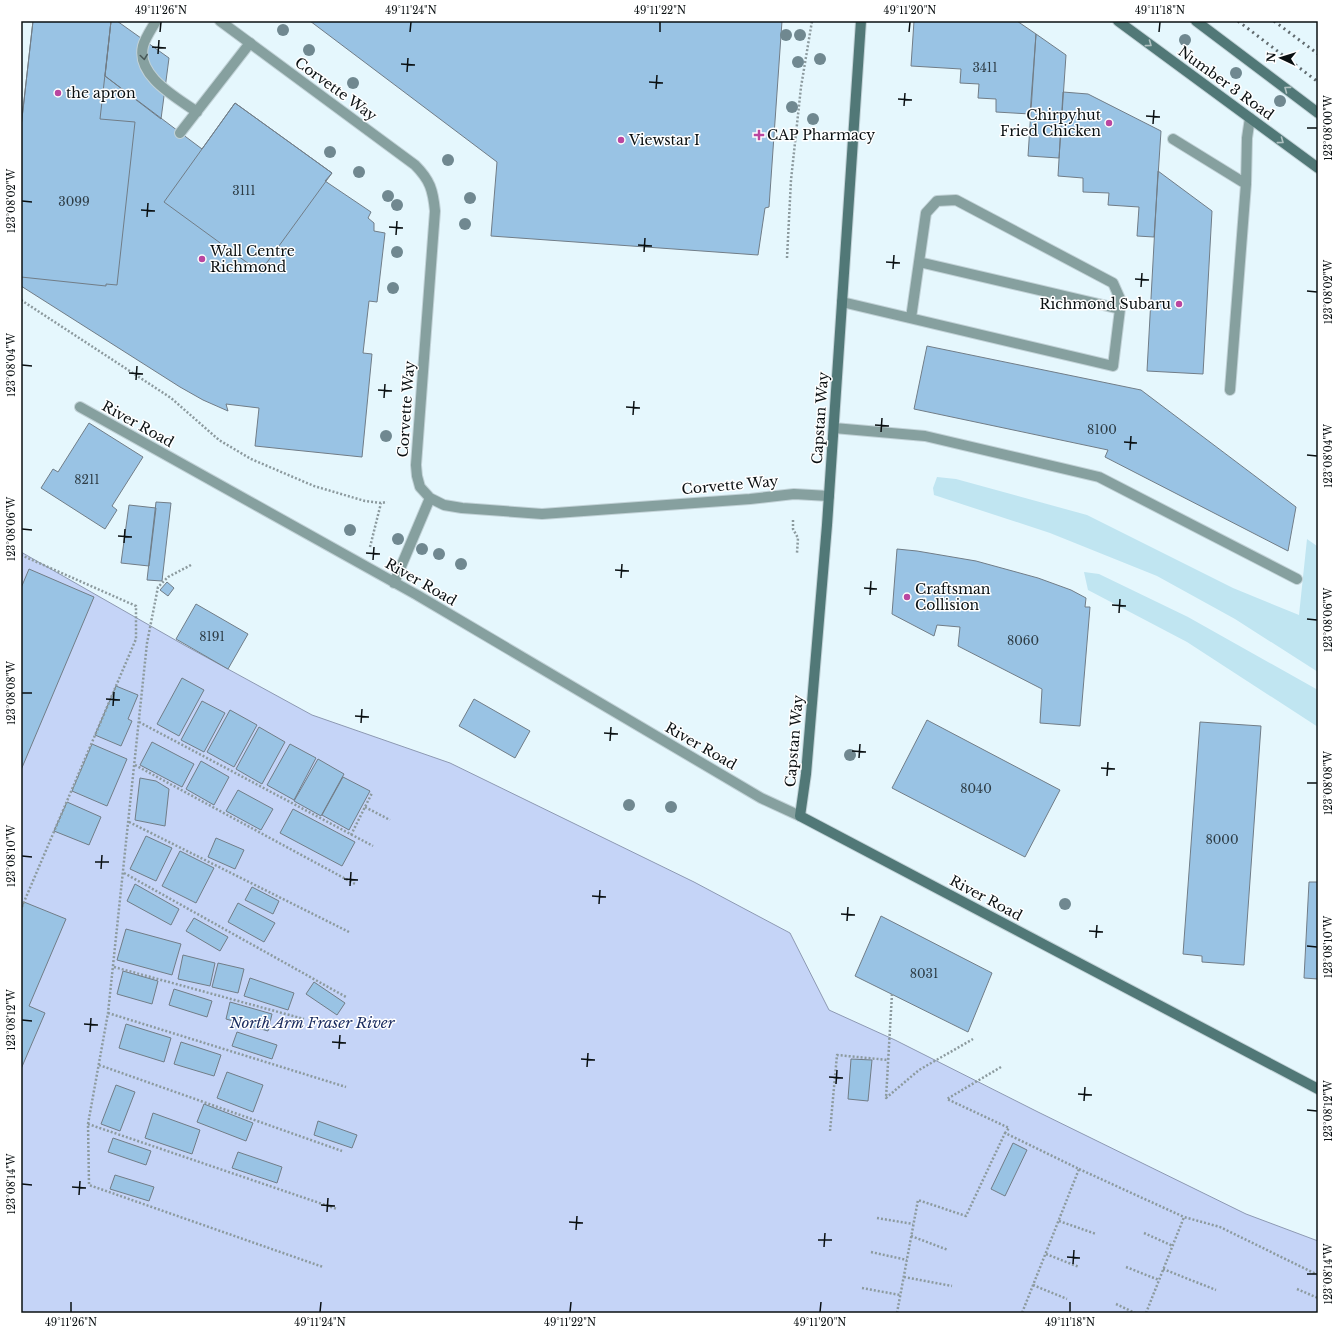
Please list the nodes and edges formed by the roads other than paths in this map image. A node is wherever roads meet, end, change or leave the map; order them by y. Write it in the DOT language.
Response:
graph roads {
  1 [pos="156,21"];
  2 [pos="220,21"];
  3 [pos="861,21"];
  4 [pos="1118,21"];
  5 [pos="1196,21"];
  6 [pos="250,43"];
  7 [pos="196,112"];
  8 [pos="1318,113"];
  9 [pos="1250,118"];
  10 [pos="180,133"];
  11 [pos="1174,138"];
  12 [pos="1318,168"];
  13 [pos="1246,184"];
  14 [pos="919,262"];
  15 [pos="842,302"];
  16 [pos="1120,309"];
  17 [pos="911,318"];
  18 [pos="1230,390"];
  19 [pos="80,407"];
  20 [pos="834,428"];
  21 [pos="829,496"];
  22 [pos="430,498"];
  23 [pos="1297,579"];
  24 [pos="394,583"];
  25 [pos="800,816"];
  26 [pos="1318,1089"];
  1 -- 7 [label="street, one-way"];
  2 -- 6 [label="street, Corvette Way"];
  3 -- 15 [label="street, Capstan Way"];
  4 -- 9 [label="street, Number 3 Road, one-way"];
  8 -- 5 [label="street, one-way"];
  6 -- 7 [label="street"];
  6 -- 22 [label="street, Corvette Way"];
  7 -- 10 [label="street"];
  9 -- 12 [label="street, Number 3 Road, one-way"];
  9 -- 13 [label="street"];
  11 -- 13 [label="street"];
  13 -- 18 [label="street"];
  14 -- 16 [label="street"];
  14 -- 16 [label="street"];
  14 -- 17 [label="street"];
  15 -- 17 [label="street"];
  15 -- 20 [label="street, Capstan Way"];
  16 -- 17 [label="street"];
  19 -- 24 [label="street, River Road"];
  20 -- 21 [label="street, Capstan Way"];
  20 -- 23 [label="street"];
  21 -- 22 [label="street, Corvette Way"];
  21 -- 25 [label="street, Capstan Way"];
  22 -- 24 [label="street"];
  24 -- 25 [label="street, River Road"];
  25 -- 26 [label="street, River Road"];
}
